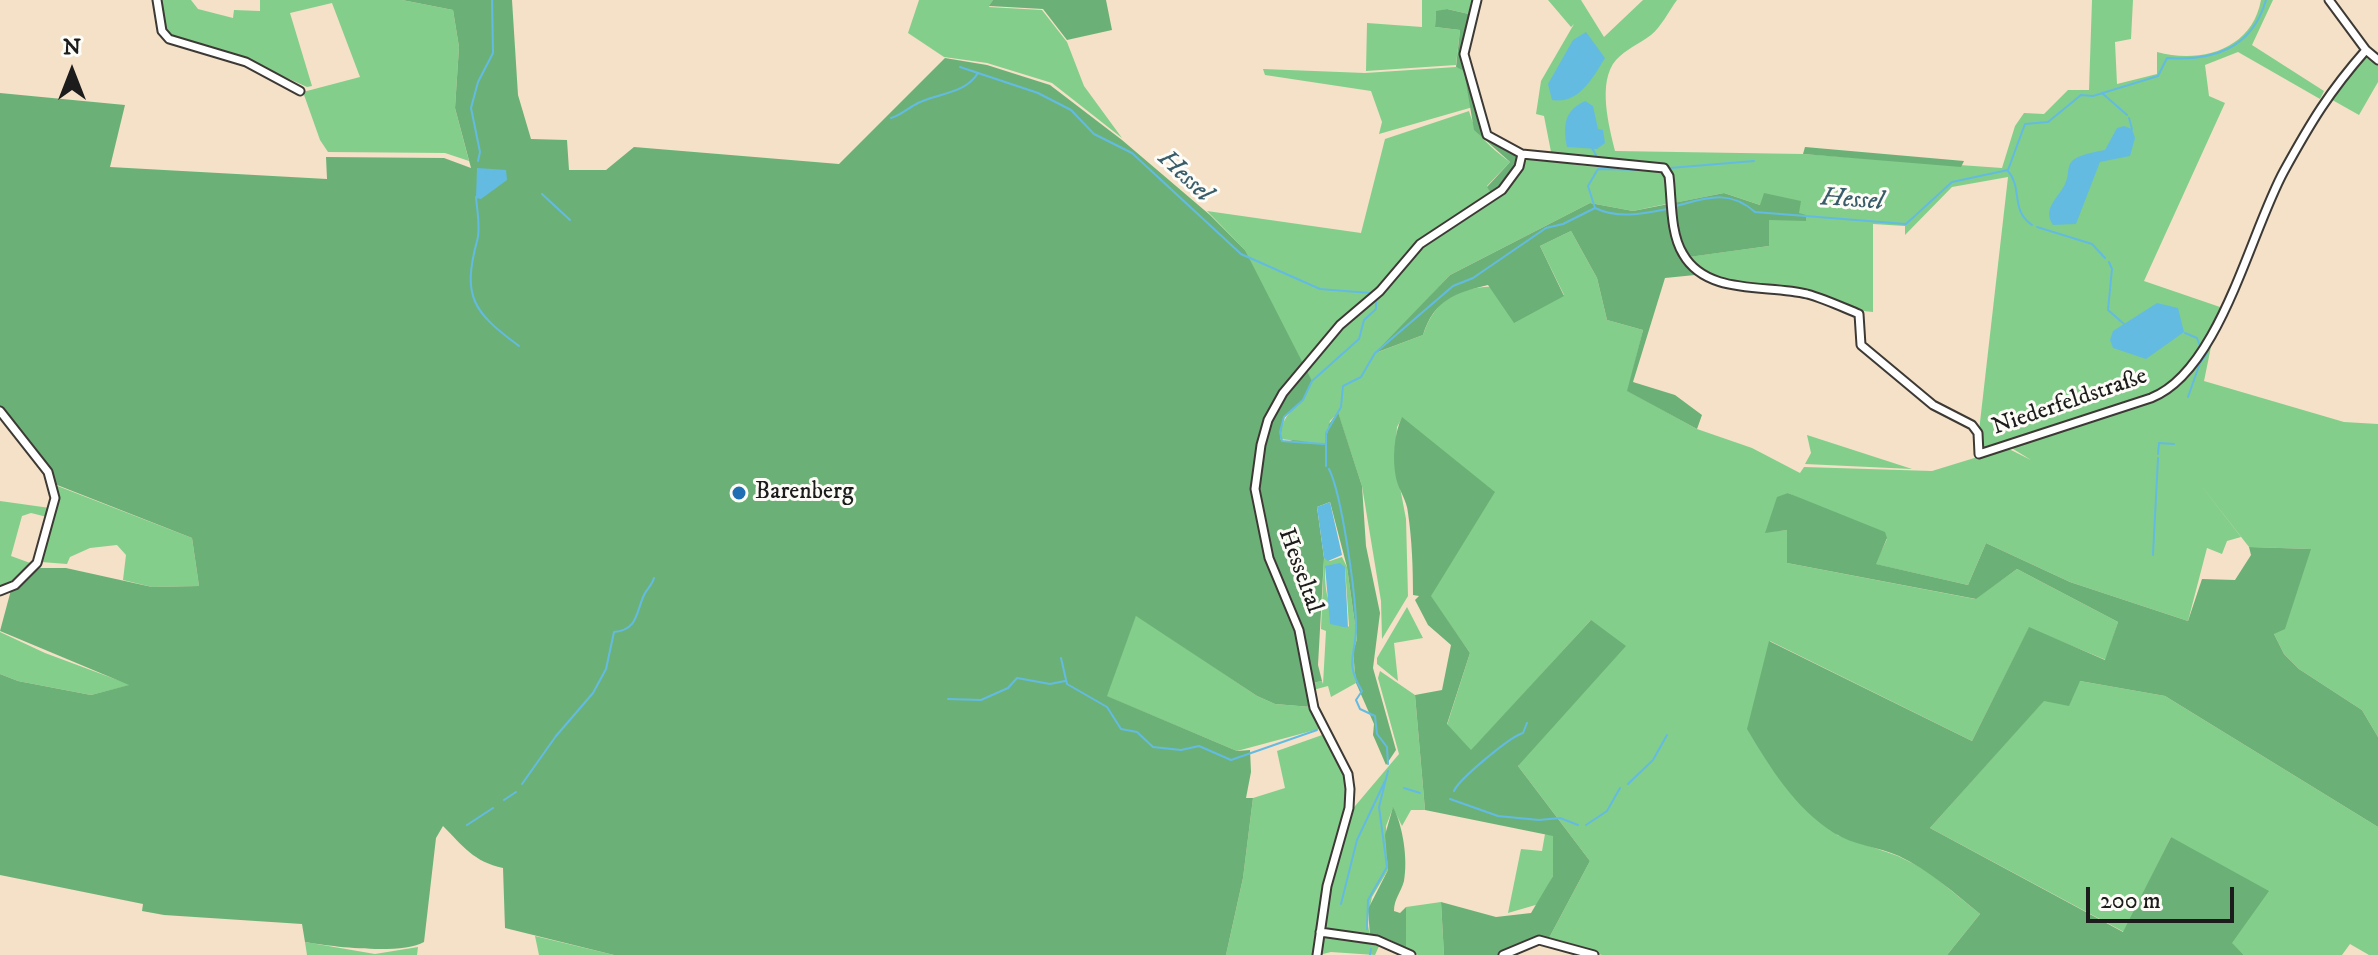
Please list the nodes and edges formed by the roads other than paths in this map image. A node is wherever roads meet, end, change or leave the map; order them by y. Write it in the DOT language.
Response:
graph roads {
  1 [pos="157,0"];
  2 [pos="1477,0"];
  3 [pos="2329,0"];
  4 [pos="2366,50"];
  5 [pos="2378,60"];
  6 [pos="300,91"];
  7 [pos="1522,154"];
  8 [pos="0,411"];
  9 [pos="0,591"];
  10 [pos="1320,932"];
  11 [pos="1317,955"];
  12 [pos="1411,955"];
  13 [pos="1503,955"];
  14 [pos="1594,955"];
  1 -- 6 [label="street"];
  2 -- 7 [label="street"];
  3 -- 4 [label="street"];
  4 -- 5 [label="street"];
  4 -- 7 [label="street, Niederfeldstraße"];
  7 -- 10 [label="street, Hesseltal"];
  8 -- 9 [label="street"];
  10 -- 11 [label="street, Hesseltal"];
  10 -- 12 [label="street"];
  13 -- 14 [label="street"];
}
